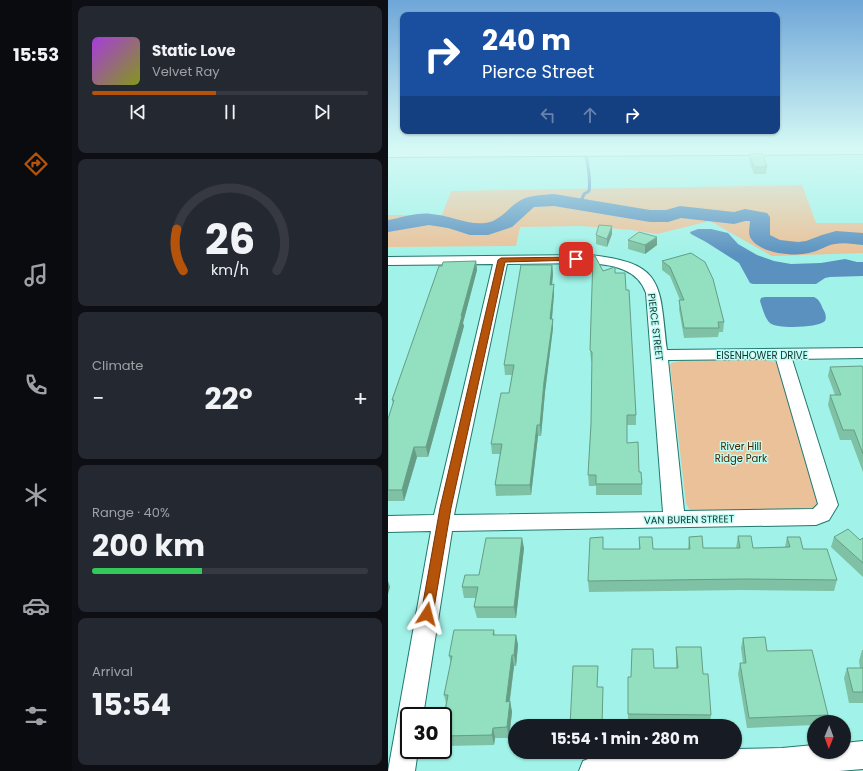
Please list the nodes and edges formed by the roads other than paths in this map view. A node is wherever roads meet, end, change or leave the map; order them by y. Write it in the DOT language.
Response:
graph roads {
  1 [pos="501,260"];
  2 [pos="388,261"];
  3 [pos="863,353"];
  4 [pos="660,355"];
  5 [pos="783,355"];
  6 [pos="674,519"];
  7 [pos="388,524"];
  8 [pos="443,524"];
  9 [pos="412,707"];
  10 [pos="863,755"];
  11 [pos="403,759"];
  12 [pos="401,771"];
  13 [pos="593,771"];
  1 -- 2 [label="street, PIERCE STREET"];
  1 -- 4 [label="street, PIERCE STREET"];
  1 -- 8 [label="street"];
  3 -- 5 [label="street, EISENHOWER DRIVE"];
  4 -- 5 [label="street, EISENHOWER DRIVE"];
  4 -- 6 [label="street, PIERCE STREET"];
  5 -- 6 [label="street, VAN BUREN STREET"];
  6 -- 8 [label="street, VAN BUREN STREET"];
  7 -- 8 [label="street, VAN BUREN STREET"];
  8 -- 9 [label="street"];
  10 -- 13 [label="street"];
  11 -- 12 [label="street"];
}
